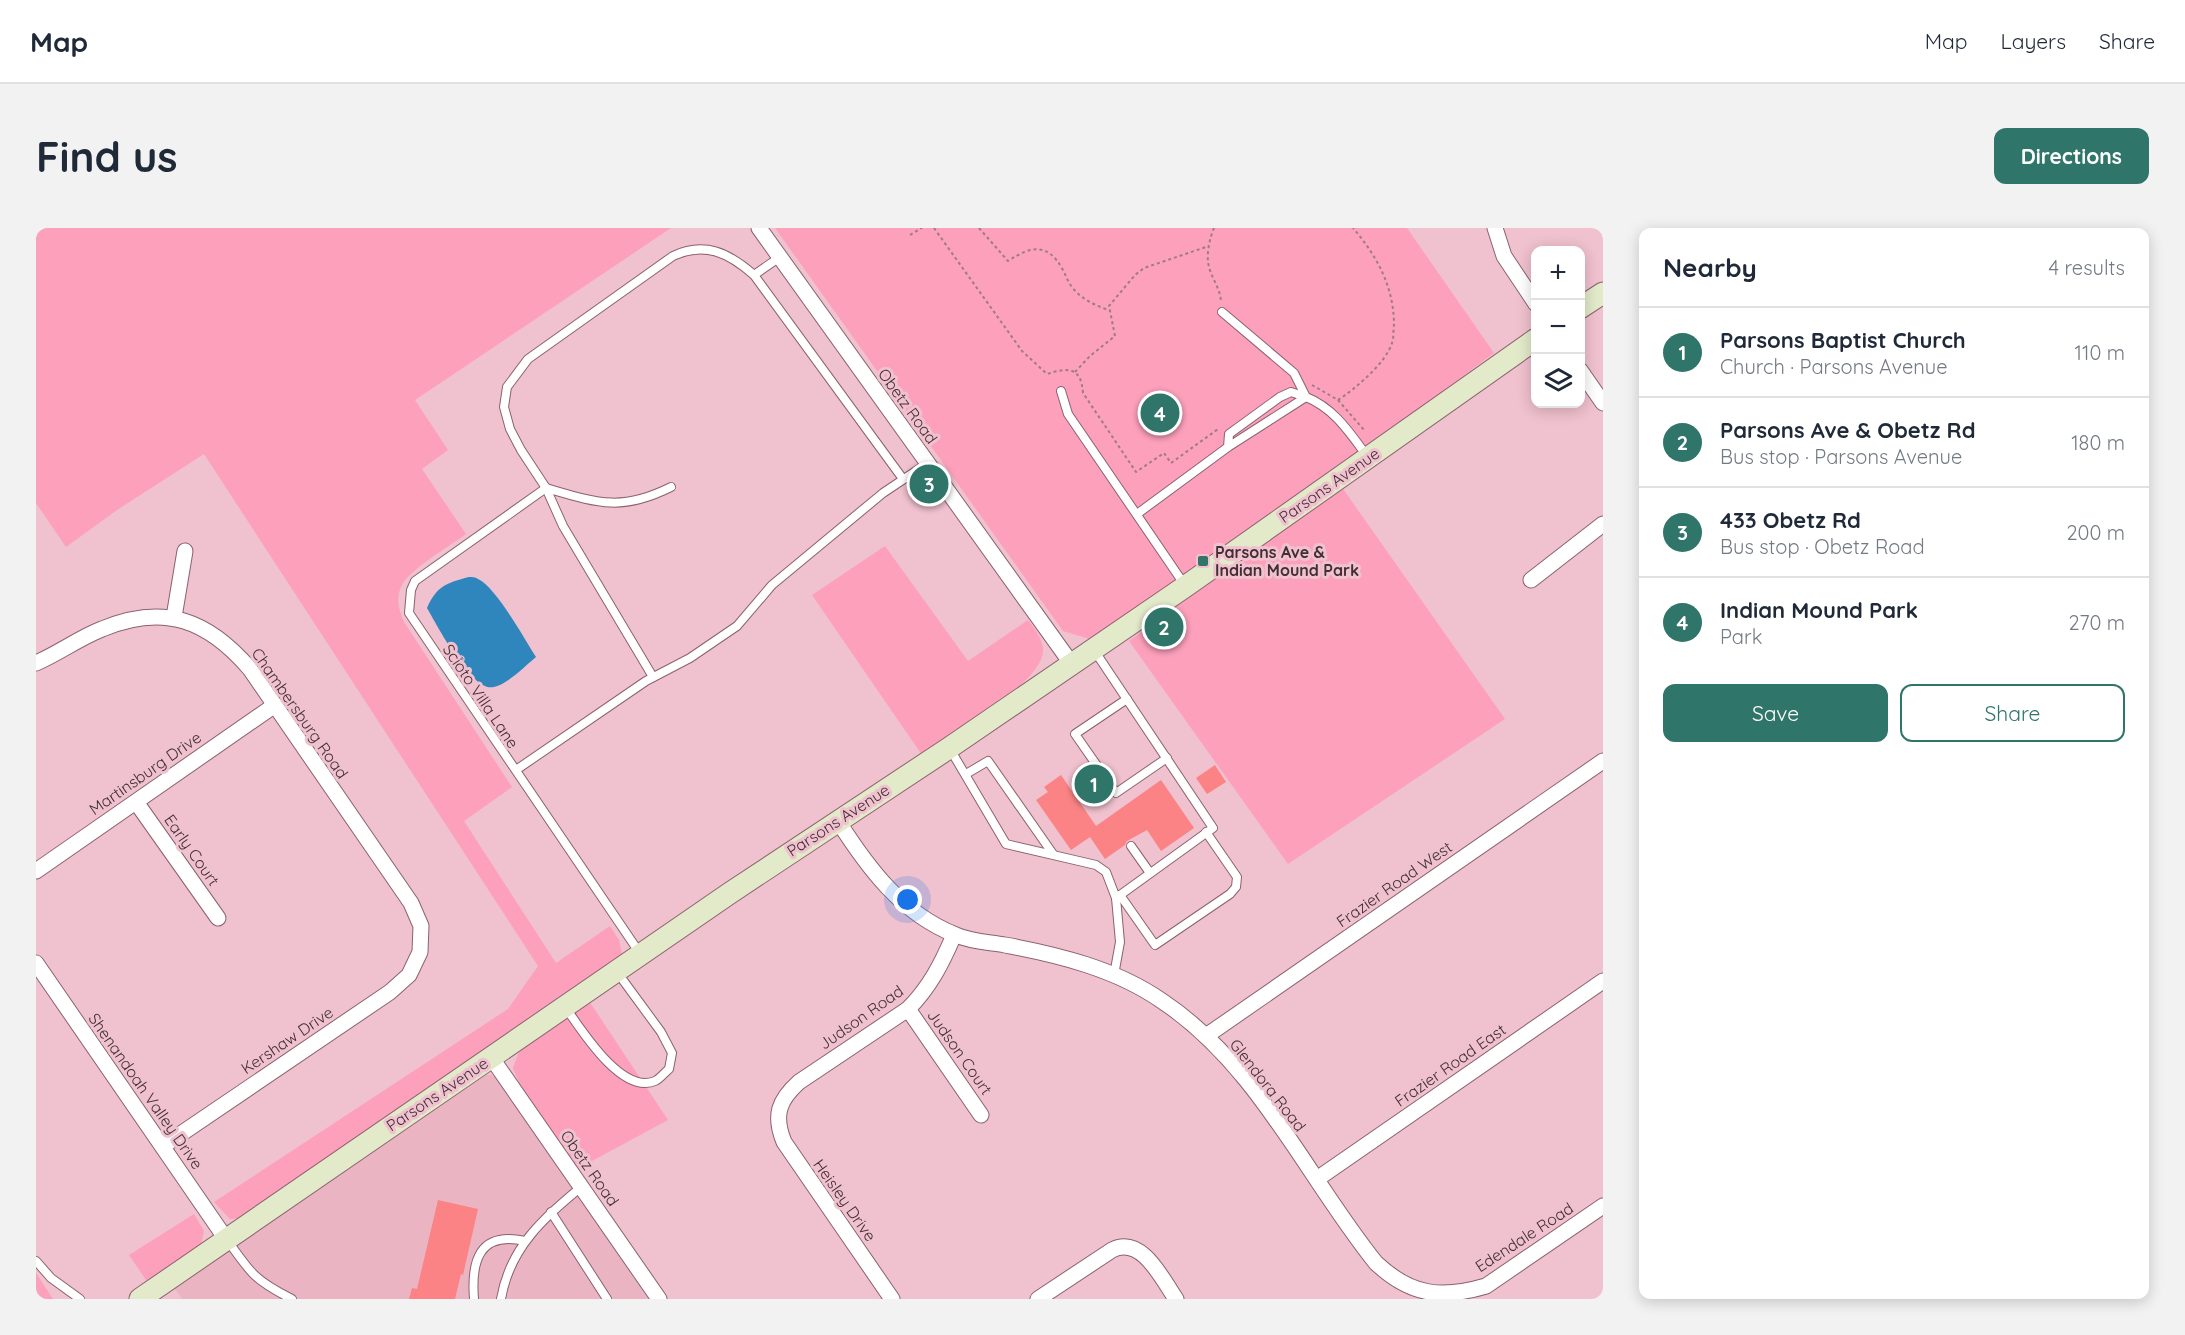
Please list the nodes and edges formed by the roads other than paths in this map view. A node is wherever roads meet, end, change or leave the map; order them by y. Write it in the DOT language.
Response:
graph roads {
  1 [pos="759,228"];
  2 [pos="1495,228"];
  3 [pos="780,257"];
  4 [pos="754,275"];
  5 [pos="1603,293"];
  6 [pos="1533,300"];
  7 [pos="1585,305"];
  8 [pos="1222,312"];
  9 [pos="1531,343"];
  10 [pos="1585,376"];
  11 [pos="1061,391"];
  12 [pos="1306,397"];
  13 [pos="1603,403"];
  14 [pos="1228,447"];
  15 [pos="1368,457"];
  16 [pos="928,463"];
  17 [pos="903,479"];
  18 [pos="671,487"];
  19 [pos="546,488"];
  20 [pos="1137,514"];
  21 [pos="1603,524"];
  22 [pos="185,551"];
  23 [pos="1531,580"];
  24 [pos="1186,586"];
  25 [pos="174,617"];
  26 [pos="1094,648"];
  27 [pos="36,663"];
  28 [pos="1071,663"];
  29 [pos="653,677"];
  30 [pos="1127,699"];
  31 [pos="275,705"];
  32 [pos="949,748"];
  33 [pos="1167,758"];
  34 [pos="1603,760"];
  35 [pos="516,770"];
  36 [pos="966,774"];
  37 [pos="136,802"];
  38 [pos="838,821"];
  39 [pos="1206,832"];
  40 [pos="1131,846"];
  41 [pos="1053,854"];
  42 [pos="36,871"];
  43 [pos="1150,873"];
  44 [pos="1118,896"];
  45 [pos="218,918"];
  46 [pos="954,935"];
  47 [pos="420,952"];
  48 [pos="640,954"];
  49 [pos="36,963"];
  50 [pos="616,971"];
  51 [pos="1114,975"];
  52 [pos="1603,981"];
  53 [pos="565,1006"];
  54 [pos="908,1009"];
  55 [pos="1206,1036"];
  56 [pos="491,1057"];
  57 [pos="981,1115"];
  58 [pos="778,1119"];
  59 [pos="163,1146"];
  60 [pos="1317,1179"];
  61 [pos="581,1187"];
  62 [pos="1603,1206"];
  63 [pos="551,1212"];
  64 [pos="226,1239"];
  65 [pos="525,1241"];
  66 [pos="36,1261"];
  67 [pos="1427,1293"];
  68 [pos="80,1299"];
  69 [pos="140,1299"];
  70 [pos="292,1299"];
  71 [pos="474,1299"];
  72 [pos="501,1299"];
  73 [pos="607,1299"];
  74 [pos="658,1299"];
  75 [pos="892,1299"];
  76 [pos="1038,1299"];
  77 [pos="1176,1299"];
  1 -- 3 [label="street, Obetz Road"];
  2 -- 6 [label="street"];
  3 -- 4 [label="lane"];
  3 -- 16 [label="street, Obetz Road"];
  4 -- 17 [label="lane"];
  4 -- 19 [label="lane"];
  5 -- 7 [label="street"];
  8 -- 12 [label="lane"];
  9 -- 15 [label="street, Parsons Avenue"];
  10 -- 13 [label="street"];
  11 -- 20 [label="lane"];
  12 -- 14 [label="lane"];
  12 -- 14 [label="lane"];
  12 -- 15 [label="lane"];
  14 -- 20 [label="lane"];
  15 -- 24 [label="street, Parsons Avenue"];
  16 -- 17 [label="lane"];
  16 -- 28 [label="street, Obetz Road"];
  17 -- 29 [label="lane"];
  18 -- 19 [label="lane"];
  19 -- 29 [label="lane"];
  19 -- 35 [label="lane, Scioto Villa Lane"];
  20 -- 24 [label="lane"];
  21 -- 23 [label="street"];
  22 -- 25 [label="street"];
  24 -- 26 [label="street, Parsons Avenue"];
  25 -- 27 [label="street, Chambersburg Road"];
  25 -- 31 [label="street, Chambersburg Road"];
  26 -- 28 [label="street, Parsons Avenue"];
  26 -- 30 [label="lane"];
  28 -- 32 [label="street, Parsons Avenue"];
  29 -- 35 [label="lane"];
  30 -- 33 [label="lane"];
  30 -- 33 [label="lane"];
  31 -- 37 [label="street, Martinsburg Drive"];
  31 -- 47 [label="street, Chambersburg Road"];
  32 -- 36 [label="lane"];
  32 -- 38 [label="street, Parsons Avenue"];
  33 -- 39 [label="lane"];
  34 -- 55 [label="street, Frazier Road West"];
  35 -- 48 [label="lane, Scioto Villa Lane"];
  36 -- 41 [label="lane"];
  36 -- 41 [label="lane"];
  37 -- 42 [label="street, Martinsburg Drive"];
  37 -- 45 [label="street, Early Court"];
  38 -- 46 [label="street, Glendora Road"];
  38 -- 48 [label="street, Parsons Avenue"];
  39 -- 43 [label="lane"];
  39 -- 44 [label="lane"];
  40 -- 43 [label="lane"];
  41 -- 44 [label="lane"];
  43 -- 44 [label="lane"];
  44 -- 51 [label="lane"];
  46 -- 51 [label="street, Glendora Road"];
  46 -- 54 [label="street, Judson Road"];
  47 -- 59 [label="street, Kershaw Drive"];
  48 -- 50 [label="street, Parsons Avenue"];
  49 -- 59 [label="street, Shenandoah Valley Drive"];
  50 -- 53 [label="street, Parsons Avenue"];
  50 -- 53 [label="lane"];
  51 -- 55 [label="street, Glendora Road"];
  52 -- 60 [label="street, Frazier Road East"];
  53 -- 56 [label="street, Parsons Avenue"];
  54 -- 57 [label="street, Judson Court"];
  54 -- 58 [label="street, Judson Road"];
  55 -- 60 [label="street, Glendora Road"];
  56 -- 61 [label="street, Obetz Road"];
  56 -- 64 [label="street, Parsons Avenue"];
  58 -- 75 [label="street, Heisley Drive"];
  59 -- 64 [label="street, Shenandoah Valley Drive"];
  60 -- 67 [label="street, Glendora Road"];
  61 -- 63 [label="lane"];
  61 -- 74 [label="street, Obetz Road"];
  62 -- 67 [label="street, Edendale Road"];
  63 -- 65 [label="lane"];
  63 -- 73 [label="lane"];
  64 -- 69 [label="street, Parsons Avenue"];
  64 -- 70 [label="lane"];
  65 -- 71 [label="lane"];
  65 -- 72 [label="lane"];
  66 -- 68 [label="lane"];
  76 -- 77 [label="street"];
}
